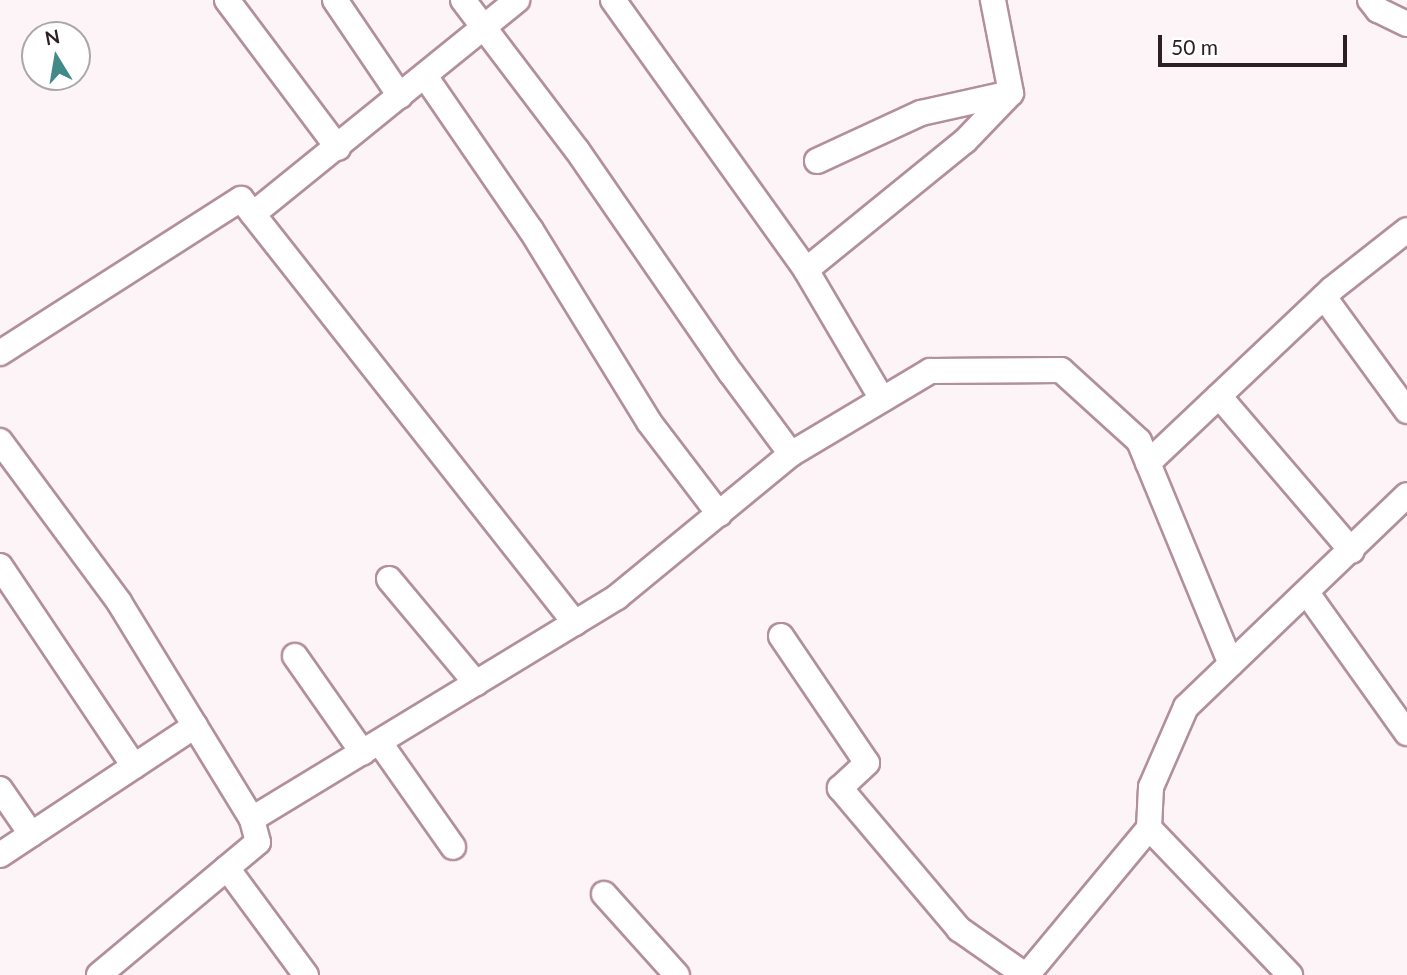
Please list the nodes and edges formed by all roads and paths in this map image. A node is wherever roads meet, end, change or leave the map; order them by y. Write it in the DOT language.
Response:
graph roads {
  1 [pos="228,0"];
  2 [pos="335,0"];
  3 [pos="463,0"];
  4 [pos="517,0"];
  5 [pos="613,0"];
  6 [pos="993,0"];
  7 [pos="1370,0"];
  8 [pos="1407,24"];
  9 [pos="485,26"];
  10 [pos="425,76"];
  11 [pos="1011,93"];
  12 [pos="400,96"];
  13 [pos="338,148"];
  14 [pos="817,161"];
  15 [pos="253,214"];
  16 [pos="1407,230"];
  17 [pos="806,270"];
  18 [pos="1324,297"];
  19 [pos="0,354"];
  20 [pos="1219,396"];
  21 [pos="882,399"];
  22 [pos="1407,411"];
  23 [pos="0,441"];
  24 [pos="791,453"];
  25 [pos="1148,463"];
  26 [pos="1407,495"];
  27 [pos="719,514"];
  28 [pos="1352,551"];
  29 [pos="0,566"];
  30 [pos="389,579"];
  31 [pos="1307,593"];
  32 [pos="575,623"];
  33 [pos="781,636"];
  34 [pos="295,656"];
  35 [pos="1231,664"];
  36 [pos="476,683"];
  37 [pos="195,726"];
  38 [pos="1407,733"];
  39 [pos="371,748"];
  40 [pos="134,766"];
  41 [pos="0,789"];
  42 [pos="252,819"];
  43 [pos="1149,828"];
  44 [pos="31,834"];
  45 [pos="453,847"];
  46 [pos="0,855"];
  47 [pos="226,868"];
  48 [pos="604,894"];
  49 [pos="99,975"];
  50 [pos="306,975"];
  51 [pos="677,975"];
  52 [pos="1026,975"];
  53 [pos="1290,975"];
  1 -- 13 [label="street"];
  2 -- 12 [label="street"];
  3 -- 9 [label="street"];
  4 -- 9 [label="street"];
  5 -- 17 [label="street"];
  6 -- 11 [label="street"];
  7 -- 8 [label="street"];
  9 -- 10 [label="street"];
  9 -- 24 [label="street"];
  10 -- 12 [label="street"];
  10 -- 27 [label="street"];
  11 -- 14 [label="street"];
  11 -- 17 [label="street"];
  12 -- 13 [label="street"];
  13 -- 15 [label="street"];
  15 -- 19 [label="street"];
  15 -- 32 [label="street"];
  16 -- 18 [label="street"];
  17 -- 21 [label="street"];
  18 -- 20 [label="street"];
  18 -- 22 [label="street"];
  20 -- 25 [label="street"];
  20 -- 28 [label="street"];
  21 -- 24 [label="street"];
  21 -- 25 [label="street"];
  23 -- 37 [label="street"];
  24 -- 27 [label="street"];
  25 -- 35 [label="street"];
  26 -- 28 [label="street"];
  27 -- 32 [label="street"];
  28 -- 31 [label="street"];
  29 -- 40 [label="street"];
  30 -- 36 [label="street"];
  31 -- 35 [label="street"];
  31 -- 38 [label="street"];
  32 -- 36 [label="street"];
  33 -- 52 [label="street"];
  34 -- 39 [label="street"];
  35 -- 43 [label="street"];
  36 -- 39 [label="street"];
  37 -- 40 [label="street"];
  37 -- 42 [label="street"];
  39 -- 42 [label="street"];
  39 -- 45 [label="street"];
  40 -- 44 [label="street"];
  41 -- 44 [label="street"];
  42 -- 47 [label="street"];
  43 -- 52 [label="street"];
  43 -- 53 [label="street"];
  44 -- 46 [label="street"];
  47 -- 49 [label="street"];
  47 -- 50 [label="street"];
  48 -- 51 [label="street"];
}
